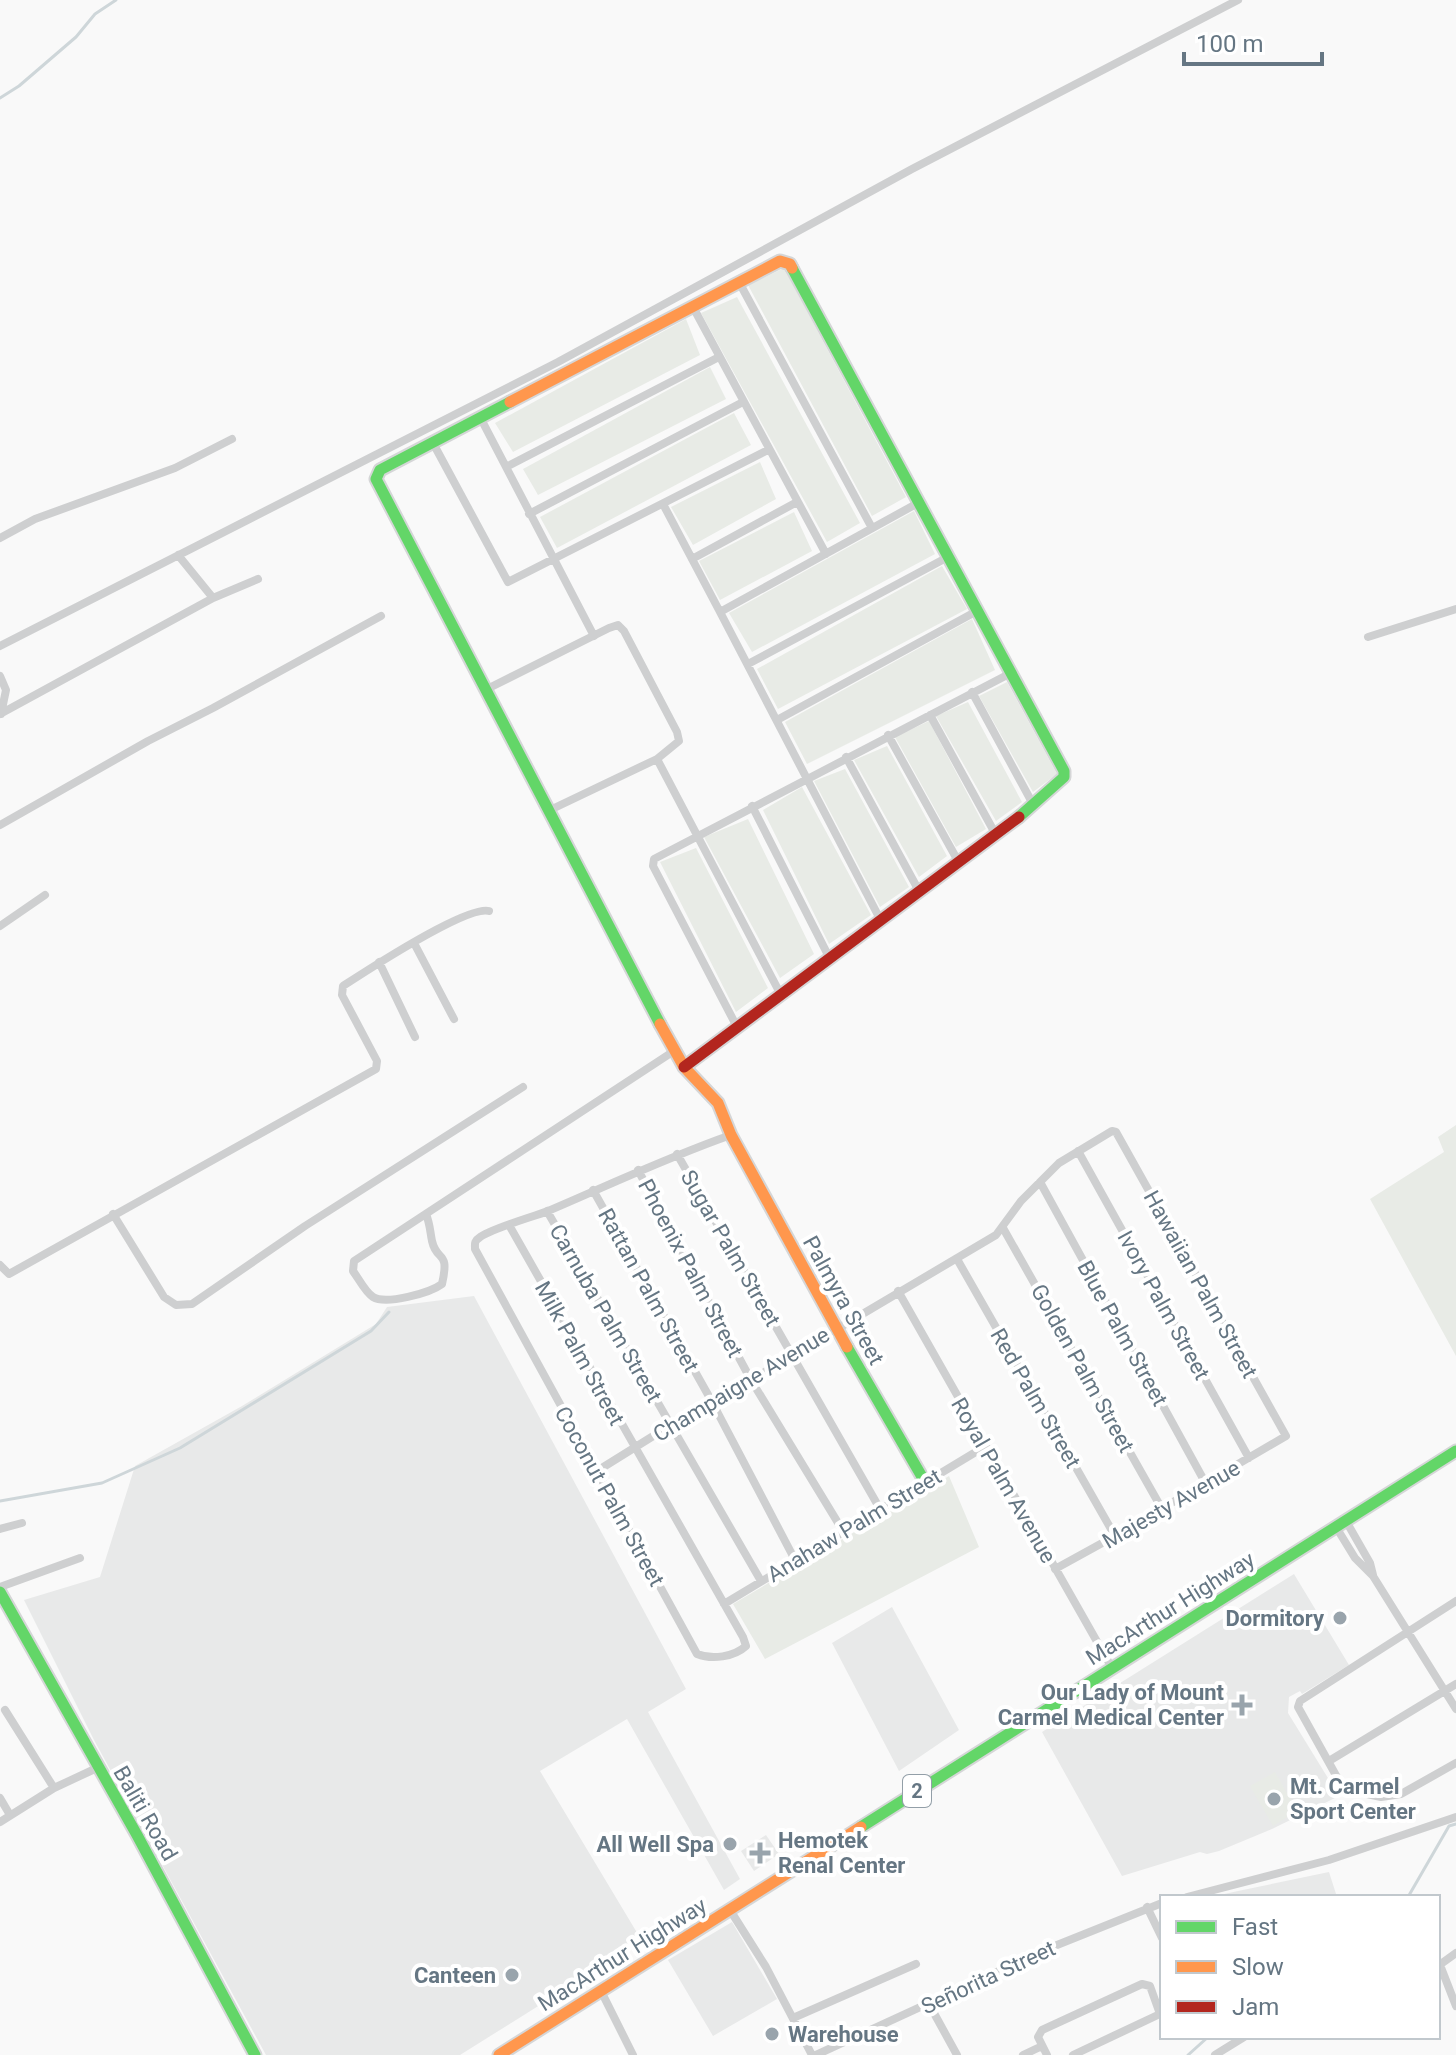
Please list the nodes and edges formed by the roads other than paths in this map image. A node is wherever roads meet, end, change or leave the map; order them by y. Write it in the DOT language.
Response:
graph roads {
  1 [pos="1238,0"];
  2 [pos="739,282"];
  3 [pos="693,307"];
  4 [pos="719,357"];
  5 [pos="743,402"];
  6 [pos="480,417"];
  7 [pos="232,439"];
  8 [pos="433,443"];
  9 [pos="768,450"];
  10 [pos="506,467"];
  11 [pos="797,502"];
  12 [pos="918,503"];
  13 [pos="663,504"];
  14 [pos="529,514"];
  15 [pos="872,528"];
  16 [pos="0,538"];
  17 [pos="826,554"];
  18 [pos="178,555"];
  19 [pos="948,557"];
  20 [pos="692,559"];
  21 [pos="553,561"];
  22 [pos="258,579"];
  23 [pos="213,598"];
  24 [pos="1456,609"];
  25 [pos="977,611"];
  26 [pos="720,612"];
  27 [pos="381,616"];
  28 [pos="594,636"];
  29 [pos="1368,637"];
  30 [pos="0,646"];
  31 [pos="748,664"];
  32 [pos="1011,673"];
  33 [pos="0,676"];
  34 [pos="485,690"];
  35 [pos="972,692"];
  36 [pos="0,714"];
  37 [pos="930,715"];
  38 [pos="777,720"];
  39 [pos="888,735"];
  40 [pos="846,757"];
  41 [pos="657,759"];
  42 [pos="807,778"];
  43 [pos="752,806"];
  44 [pos="1034,806"];
  45 [pos="550,810"];
  46 [pos="0,825"];
  47 [pos="996,835"];
  48 [pos="696,836"];
  49 [pos="958,861"];
  50 [pos="919,891"];
  51 [pos="45,895"];
  52 [pos="489,911"];
  53 [pos="880,919"];
  54 [pos="0,926"];
  55 [pos="414,943"];
  56 [pos="829,957"];
  57 [pos="379,962"];
  58 [pos="781,995"];
  59 [pos="454,1019"];
  60 [pos="737,1027"];
  61 [pos="415,1037"];
  62 [pos="674,1051"];
  63 [pos="684,1067"];
  64 [pos="523,1087"];
  65 [pos="1116,1132"];
  66 [pos="731,1135"];
  67 [pos="1078,1151"];
  68 [pos="677,1154"];
  69 [pos="638,1170"];
  70 [pos="1040,1182"];
  71 [pos="593,1190"];
  72 [pos="547,1211"];
  73 [pos="113,1214"];
  74 [pos="426,1214"];
  75 [pos="509,1225"];
  76 [pos="1003,1228"];
  77 [pos="957,1259"];
  78 [pos="0,1265"];
  79 [pos="898,1291"];
  80 [pos="836,1328"];
  81 [pos="791,1355"];
  82 [pos="751,1380"];
  83 [pos="711,1400"];
  84 [pos="671,1424"];
  85 [pos="1286,1436"];
  86 [pos="984,1447"];
  87 [pos="634,1448"];
  88 [pos="1456,1451"];
  89 [pos="1249,1458"];
  90 [pos="597,1471"];
  91 [pos="925,1482"];
  92 [pos="1206,1484"];
  93 [pos="880,1509"];
  94 [pos="1162,1509"];
  95 [pos="22,1523"];
  96 [pos="1341,1524"];
  97 [pos="0,1529"];
  98 [pos="843,1531"];
  99 [pos="1115,1536"];
  100 [pos="80,1558"];
  101 [pos="795,1560"];
  102 [pos="1055,1569"];
  103 [pos="761,1581"];
  104 [pos="0,1590"];
  105 [pos="1456,1601"];
  106 [pos="724,1604"];
  107 [pos="1408,1630"];
  108 [pos="1112,1668"];
  109 [pos="1456,1684"];
  110 [pos="1445,1691"];
  111 [pos="1456,1709"];
  112 [pos="5,1710"];
  113 [pos="1329,1761"];
  114 [pos="1456,1763"];
  115 [pos="97,1768"];
  116 [pos="54,1788"];
  117 [pos="0,1798"];
  118 [pos="10,1815"];
  119 [pos="1456,1817"];
  120 [pos="0,1822"];
  121 [pos="1195,1895"];
  122 [pos="1160,1904"];
  123 [pos="1147,1907"];
  124 [pos="730,1910"];
  125 [pos="1160,1934"];
  126 [pos="916,1964"];
  127 [pos="1440,1967"];
  128 [pos="601,1991"];
  129 [pos="929,2004"];
  130 [pos="1456,2006"];
  131 [pos="1160,2011"];
  132 [pos="1160,2014"];
  133 [pos="793,2018"];
  134 [pos="1241,2039"];
  135 [pos="1045,2050"];
  136 [pos="255,2055"];
  137 [pos="499,2055"];
  138 [pos="633,2055"];
  139 [pos="814,2055"];
  140 [pos="957,2055"];
  141 [pos="1023,2055"];
  142 [pos="1073,2055"];
  143 [pos="1215,2055"];
  1 -- 18 [label="street"];
  2 -- 3 [label="main road"];
  2 -- 12 [label="main road"];
  2 -- 15 [label="street"];
  3 -- 4 [label="street"];
  3 -- 6 [label="main road"];
  4 -- 5 [label="street"];
  4 -- 10 [label="street"];
  5 -- 9 [label="street"];
  5 -- 14 [label="street"];
  6 -- 8 [label="main road"];
  6 -- 10 [label="street"];
  7 -- 16 [label="street"];
  8 -- 21 [label="street"];
  8 -- 34 [label="main road, Palmyra Street"];
  9 -- 11 [label="street"];
  9 -- 13 [label="street"];
  10 -- 14 [label="street"];
  11 -- 17 [label="street"];
  11 -- 20 [label="street"];
  12 -- 15 [label="street"];
  12 -- 19 [label="main road"];
  13 -- 20 [label="street"];
  13 -- 21 [label="street"];
  14 -- 21 [label="street"];
  15 -- 17 [label="street"];
  17 -- 26 [label="street"];
  18 -- 23 [label="street"];
  18 -- 30 [label="street"];
  19 -- 25 [label="main road"];
  19 -- 31 [label="street"];
  20 -- 26 [label="street"];
  21 -- 28 [label="street"];
  22 -- 23 [label="street"];
  23 -- 36 [label="street"];
  24 -- 29 [label="street"];
  25 -- 32 [label="main road"];
  25 -- 38 [label="street"];
  26 -- 31 [label="street"];
  27 -- 46 [label="street"];
  28 -- 34 [label="street"];
  28 -- 41 [label="street"];
  31 -- 38 [label="street"];
  32 -- 35 [label="street"];
  32 -- 44 [label="main road"];
  33 -- 36 [label="street"];
  34 -- 45 [label="main road, Palmyra Street"];
  35 -- 37 [label="street"];
  35 -- 44 [label="street"];
  37 -- 39 [label="street"];
  37 -- 47 [label="street"];
  38 -- 42 [label="street"];
  39 -- 40 [label="street"];
  39 -- 49 [label="street"];
  40 -- 42 [label="street"];
  40 -- 50 [label="street"];
  41 -- 45 [label="street"];
  41 -- 48 [label="street"];
  42 -- 43 [label="street"];
  42 -- 53 [label="street"];
  43 -- 48 [label="street"];
  43 -- 56 [label="street"];
  44 -- 47 [label="main road"];
  45 -- 62 [label="main road, Palmyra Street"];
  47 -- 49 [label="main road"];
  48 -- 58 [label="street"];
  48 -- 60 [label="street"];
  49 -- 50 [label="main road"];
  50 -- 53 [label="main road"];
  51 -- 54 [label="street"];
  52 -- 55 [label="street"];
  53 -- 56 [label="main road"];
  55 -- 57 [label="street"];
  55 -- 59 [label="street"];
  56 -- 58 [label="main road"];
  57 -- 61 [label="street"];
  57 -- 73 [label="street"];
  58 -- 60 [label="main road"];
  60 -- 63 [label="main road"];
  62 -- 63 [label="main road, Palmyra Street"];
  62 -- 74 [label="street"];
  63 -- 66 [label="main road, Palmyra Street"];
  64 -- 73 [label="street"];
  65 -- 67 [label="street, Champaigne Avenue"];
  65 -- 85 [label="street, Hawaiian Palm Street"];
  66 -- 68 [label="street"];
  66 -- 80 [label="main road, Palmyra Street"];
  67 -- 70 [label="street, Champaigne Avenue"];
  67 -- 89 [label="street, Ivory Palm Street"];
  68 -- 69 [label="street"];
  68 -- 81 [label="street, Sugar Palm Street"];
  69 -- 71 [label="street"];
  69 -- 82 [label="street, Phoenix Palm Street"];
  70 -- 76 [label="street, Champaigne Avenue"];
  70 -- 92 [label="street, Blue Palm Street"];
  71 -- 72 [label="street"];
  71 -- 83 [label="street, Rattan Palm Street"];
  72 -- 75 [label="street"];
  72 -- 84 [label="street, Carnuba Palm Street"];
  73 -- 78 [label="street"];
  74 -- 74 [label="street"];
  75 -- 87 [label="street, Milk Palm Street"];
  75 -- 90 [label="street, Coconut Palm Street"];
  76 -- 77 [label="street, Champaigne Avenue"];
  76 -- 94 [label="street, Golden Palm Street"];
  77 -- 79 [label="street, Champaigne Avenue"];
  77 -- 99 [label="street, Red Palm Street"];
  79 -- 80 [label="street, Champaigne Avenue"];
  79 -- 86 [label="street, Royal Palm Avenue"];
  80 -- 81 [label="street, Champaigne Avenue"];
  80 -- 91 [label="main road, Palmyra Street"];
  81 -- 82 [label="street, Champaigne Avenue"];
  81 -- 93 [label="street, Sugar Palm Street"];
  82 -- 83 [label="street, Champaigne Avenue"];
  82 -- 98 [label="street, Phoenix Palm Street"];
  83 -- 84 [label="street, Champaigne Avenue"];
  83 -- 101 [label="street, Rattan Palm Street"];
  84 -- 87 [label="street, Champaigne Avenue"];
  84 -- 103 [label="street, Carnuba Palm Street"];
  85 -- 89 [label="street, Majesty Avenue"];
  86 -- 91 [label="street, Anahaw Palm Street"];
  86 -- 102 [label="street, Royal Palm Avenue"];
  87 -- 90 [label="street, Champaigne Avenue"];
  87 -- 106 [label="street, Milk Palm Street"];
  88 -- 96 [label="main road, MacArthur Highway / 2"];
  89 -- 92 [label="street, Majesty Avenue"];
  90 -- 106 [label="street, Coconut Palm Street"];
  91 -- 93 [label="street, Anahaw Palm Street"];
  92 -- 94 [label="street, Majesty Avenue"];
  93 -- 98 [label="street, Anahaw Palm Street"];
  94 -- 99 [label="street, Majesty Avenue"];
  95 -- 97 [label="street"];
  96 -- 107 [label="street"];
  96 -- 108 [label="main road, MacArthur Highway / 2"];
  98 -- 101 [label="street, Anahaw Palm Street"];
  99 -- 102 [label="street, Majesty Avenue"];
  100 -- 104 [label="street"];
  101 -- 103 [label="street, Anahaw Palm Street"];
  102 -- 108 [label="street, Royal Palm Avenue"];
  103 -- 106 [label="street, Anahaw Palm Street"];
  104 -- 115 [label="main road, Baliti Road"];
  105 -- 107 [label="street"];
  107 -- 110 [label="street"];
  107 -- 113 [label="street"];
  108 -- 124 [label="main road, MacArthur Highway / 2"];
  109 -- 110 [label="street"];
  110 -- 111 [label="street"];
  110 -- 113 [label="street"];
  112 -- 116 [label="street"];
  113 -- 114 [label="street"];
  115 -- 116 [label="street"];
  115 -- 136 [label="main road, Baliti Road"];
  116 -- 118 [label="street"];
  117 -- 118 [label="street"];
  118 -- 120 [label="street"];
  119 -- 121 [label="street"];
  122 -- 123 [label="street, Señorita Street"];
  123 -- 125 [label="street"];
  123 -- 129 [label="street, Señorita Street"];
  124 -- 128 [label="main road, MacArthur Highway / 2"];
  124 -- 133 [label="street"];
  126 -- 133 [label="street"];
  127 -- 130 [label="street"];
  128 -- 137 [label="main road, MacArthur Highway / 2"];
  128 -- 138 [label="street"];
  129 -- 139 [label="street, Señorita Street"];
  129 -- 140 [label="street"];
  131 -- 135 [label="street"];
  132 -- 142 [label="street"];
  133 -- 139 [label="street"];
  134 -- 143 [label="street"];
  135 -- 141 [label="street"];
}
